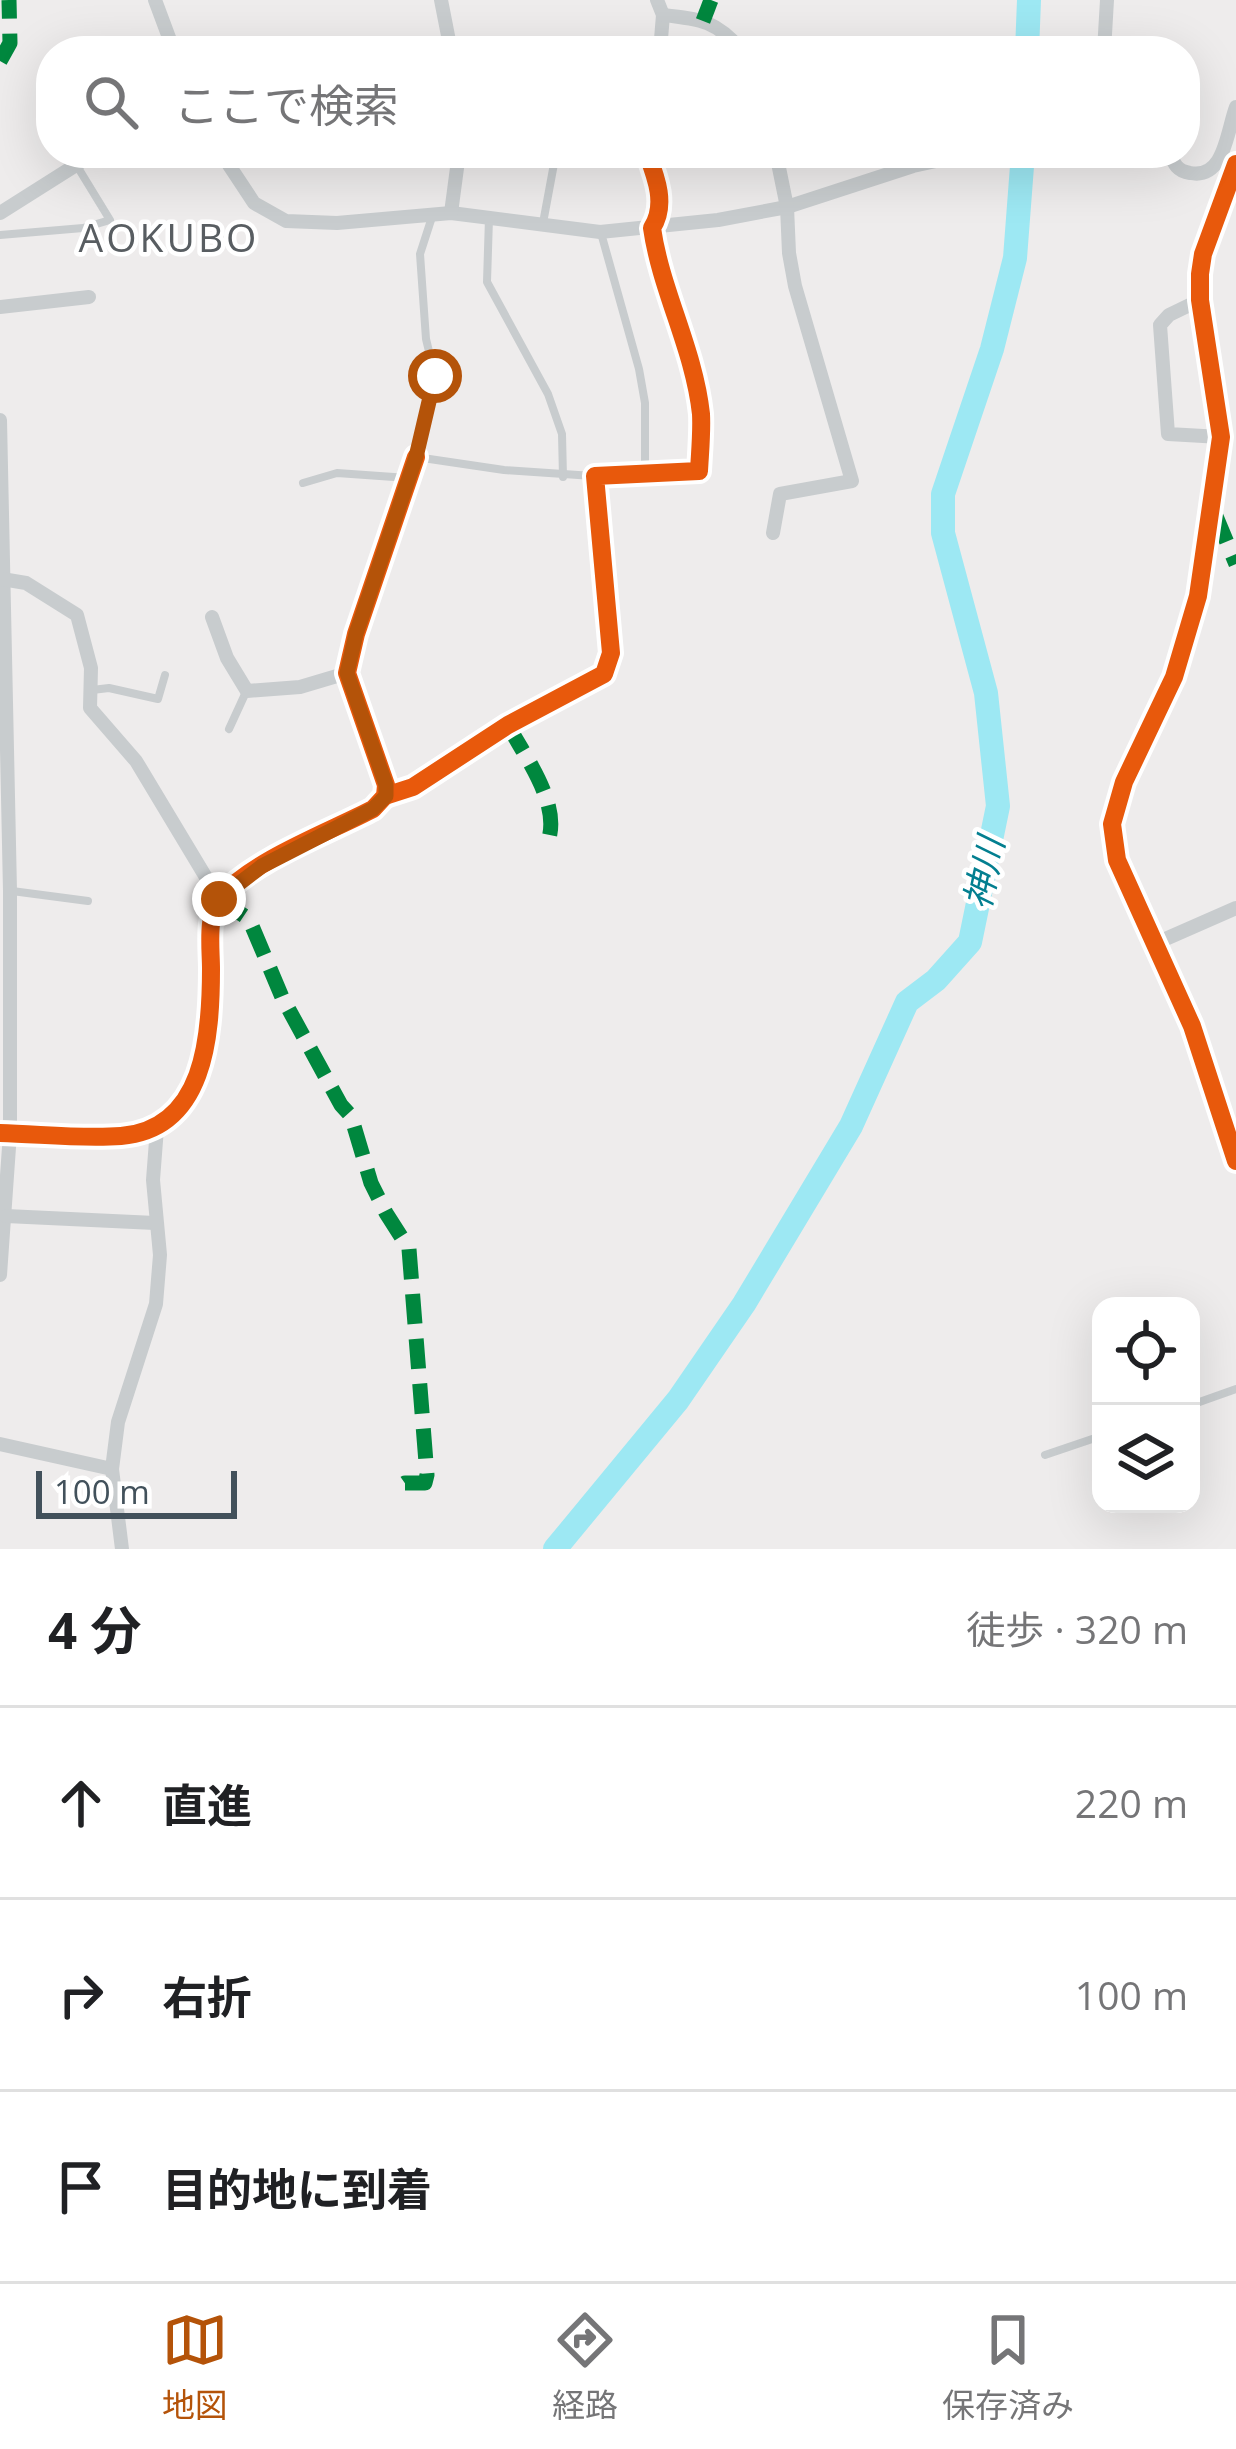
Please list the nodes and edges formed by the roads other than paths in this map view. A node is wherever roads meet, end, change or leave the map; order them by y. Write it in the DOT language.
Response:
graph roads {
  1 [pos="154,0"];
  2 [pos="440,0"];
  3 [pos="1107,0"];
  4 [pos="660,7"];
  5 [pos="168,36"];
  6 [pos="448,36"];
  7 [pos="731,36"];
  8 [pos="1105,36"];
  9 [pos="1236,107"];
  10 [pos="1236,164"];
  11 [pos="71,168"];
  12 [pos="78,168"];
  13 [pos="231,168"];
  14 [pos="456,168"];
  15 [pos="553,168"];
  16 [pos="651,168"];
  17 [pos="779,168"];
  18 [pos="919,168"];
  19 [pos="1180,168"];
  20 [pos="788,207"];
  21 [pos="0,213"];
  22 [pos="451,213"];
  23 [pos="432,217"];
  24 [pos="489,218"];
  25 [pos="543,223"];
  26 [pos="652,227"];
  27 [pos="600,232"];
  28 [pos="0,236"];
  29 [pos="89,297"];
  30 [pos="1200,300"];
  31 [pos="0,307"];
  32 [pos="0,420"];
  33 [pos="1221,436"];
  34 [pos="416,457"];
  35 [pos="645,474"];
  36 [pos="595,476"];
  37 [pos="563,477"];
  38 [pos="409,479"];
  39 [pos="303,483"];
  40 [pos="773,533"];
  41 [pos="2,584"];
  42 [pos="212,617"];
  43 [pos="347,673"];
  44 [pos="165,675"];
  45 [pos="92,690"];
  46 [pos="247,691"];
  47 [pos="4,728"];
  48 [pos="229,728"];
  49 [pos="386,796"];
  50 [pos="5,797"];
  51 [pos="10,891"];
  52 [pos="219,899"];
  53 [pos="88,901"];
  54 [pos="1236,908"];
  55 [pos="1154,944"];
  56 [pos="1230,1120"];
  57 [pos="157,1128"];
  58 [pos="5,1133"];
  59 [pos="1236,1160"];
  60 [pos="6,1216"];
  61 [pos="154,1223"];
  62 [pos="0,1275"];
  63 [pos="1236,1389"];
  64 [pos="1200,1402"];
  65 [pos="1092,1439"];
  66 [pos="0,1444"];
  67 [pos="1046,1455"];
  68 [pos="112,1469"];
  69 [pos="122,1549"];
  1 -- 5 [label="street"];
  2 -- 6 [label="street"];
  3 -- 8 [label="street"];
  4 -- 7 [label="street"];
  9 -- 19 [label="street"];
  10 -- 30 [label="street"];
  11 -- 21 [label="street"];
  12 -- 28 [label="lane"];
  13 -- 23 [label="street"];
  14 -- 22 [label="street"];
  15 -- 25 [label="lane"];
  16 -- 26 [label="street"];
  17 -- 20 [label="street"];
  18 -- 20 [label="street"];
  20 -- 26 [label="street"];
  20 -- 40 [label="street"];
  22 -- 23 [label="street"];
  22 -- 24 [label="street"];
  23 -- 34 [label="lane"];
  24 -- 25 [label="street"];
  24 -- 37 [label="lane"];
  25 -- 27 [label="street"];
  26 -- 27 [label="street"];
  26 -- 35 [label="street"];
  27 -- 35 [label="lane"];
  29 -- 31 [label="street"];
  30 -- 33 [label="street"];
  30 -- 33 [label="street"];
  32 -- 41 [label="street"];
  33 -- 55 [label="street"];
  34 -- 37 [label="lane"];
  34 -- 38 [label="street"];
  35 -- 36 [label="street"];
  36 -- 37 [label="lane"];
  36 -- 49 [label="street"];
  38 -- 39 [label="lane"];
  38 -- 43 [label="street"];
  41 -- 45 [label="street"];
  41 -- 47 [label="street"];
  42 -- 46 [label="street"];
  43 -- 46 [label="street"];
  43 -- 49 [label="street"];
  44 -- 45 [label="lane"];
  45 -- 52 [label="street"];
  46 -- 48 [label="lane"];
  47 -- 50 [label="street"];
  49 -- 52 [label="street"];
  50 -- 51 [label="street"];
  51 -- 53 [label="lane"];
  51 -- 58 [label="street"];
  52 -- 57 [label="street"];
  54 -- 55 [label="street"];
  55 -- 56 [label="street"];
  56 -- 59 [label="street"];
  57 -- 58 [label="street"];
  57 -- 61 [label="street"];
  58 -- 60 [label="street"];
  60 -- 61 [label="street"];
  60 -- 62 [label="street"];
  61 -- 68 [label="street"];
  63 -- 64 [label="lane"];
  65 -- 67 [label="lane"];
  66 -- 68 [label="street"];
  68 -- 69 [label="street"];
}
